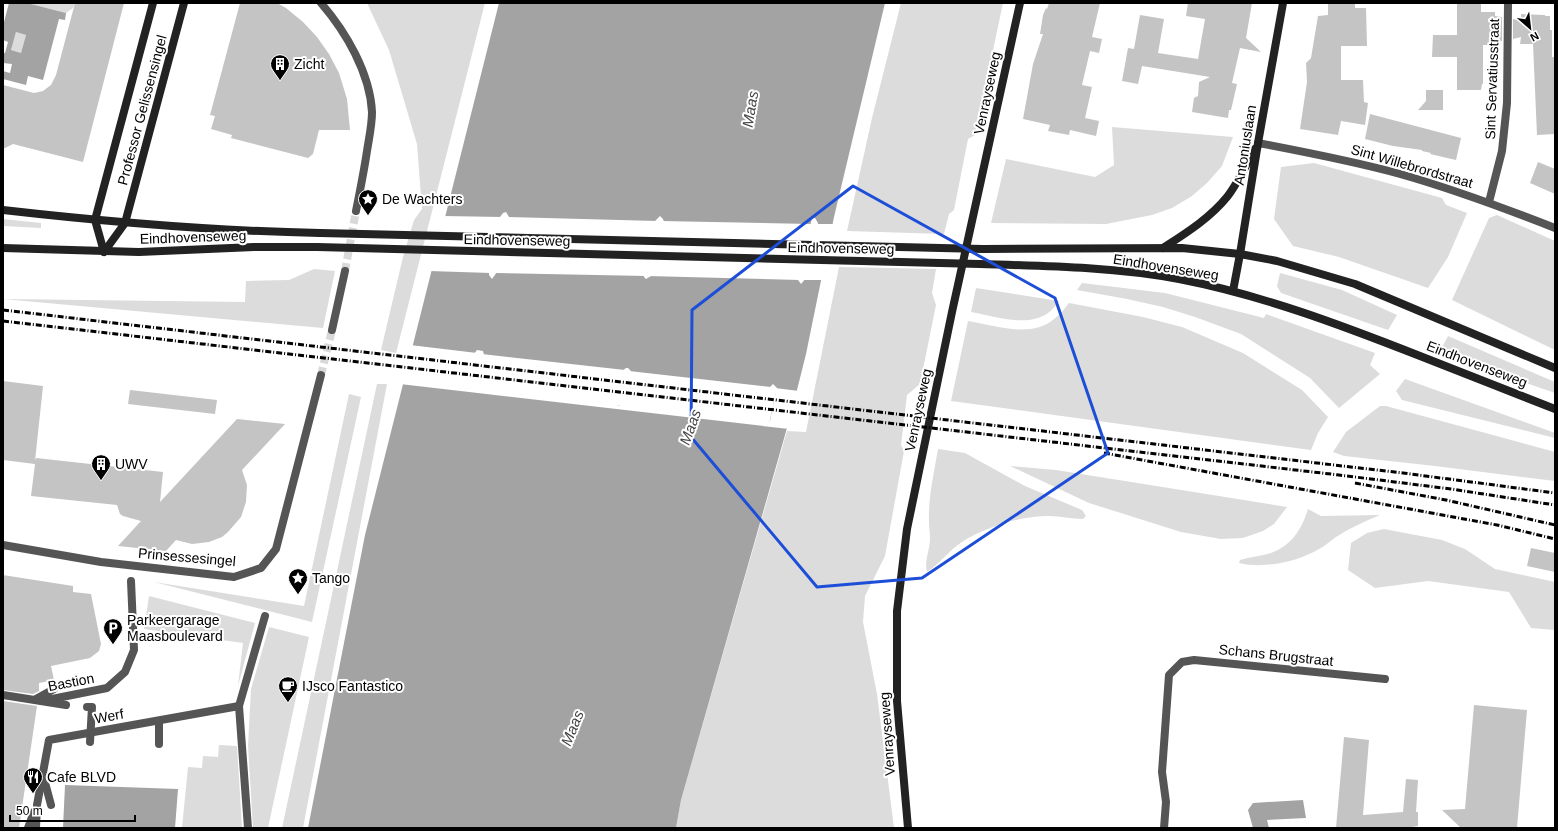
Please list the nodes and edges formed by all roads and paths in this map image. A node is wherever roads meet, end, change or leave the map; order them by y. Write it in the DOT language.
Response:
graph roads {
  1 [pos="153,3"];
  2 [pos="184,3"];
  3 [pos="321,3"];
  4 [pos="1020,3"];
  5 [pos="1282,3"];
  6 [pos="1508,3"];
  7 [pos="1258,143"];
  8 [pos="1489,202"];
  9 [pos="3,210"];
  10 [pos="356,211"];
  11 [pos="95,220"];
  12 [pos="125,223"];
  13 [pos="1555,228"];
  14 [pos="3,248"];
  15 [pos="1163,248"];
  16 [pos="104,252"];
  17 [pos="1240,254"];
  18 [pos="345,271"];
  19 [pos="1233,291"];
  20 [pos="332,330"];
  21 [pos="1555,368"];
  22 [pos="322,375"];
  23 [pos="1555,409"];
  24 [pos="3,545"];
  25 [pos="131,581"];
  26 [pos="265,616"];
  27 [pos="1385,679"];
  28 [pos="54,689"];
  29 [pos="3,696"];
  30 [pos="38,700"];
  31 [pos="66,705"];
  32 [pos="239,706"];
  33 [pos="87,707"];
  34 [pos="159,721"];
  35 [pos="91,733"];
  36 [pos="90,742"];
  37 [pos="159,744"];
  38 [pos="42,772"];
  39 [pos="37,805"];
  40 [pos="51,805"];
  41 [pos="28,828"];
  42 [pos="36,828"];
  43 [pos="248,828"];
  44 [pos="908,828"];
  45 [pos="1164,828"];
  1 -- 11 [label="main road, Professor Gelissensingel"];
  2 -- 12 [label="main road, Professor Gelissensingel"];
  3 -- 10 [label="street"];
  4 -- 44 [label="main road, Venrayseweg"];
  5 -- 7 [label="main road, Antoniuslaan"];
  6 -- 8 [label="street, Sint Servatiusstraat"];
  7 -- 8 [label="street, Sint Willebrordstraat"];
  7 -- 15 [label="main road"];
  7 -- 17 [label="main road, Antoniuslaan"];
  8 -- 13 [label="street, Sint Willebrordstraat"];
  9 -- 11 [label="main road, Eindhovenseweg"];
  11 -- 12 [label="main road, Eindhovenseweg"];
  11 -- 16 [label="main road"];
  12 -- 15 [label="main road, Eindhovenseweg, bridge"];
  12 -- 16 [label="main road, Eindhovenseweg"];
  14 -- 16 [label="main road, Eindhovenseweg"];
  15 -- 17 [label="main road, Eindhovenseweg"];
  16 -- 19 [label="main road, Eindhovenseweg, bridge"];
  17 -- 19 [label="main road, Antoniuslaan"];
  17 -- 21 [label="main road, Eindhovenseweg"];
  18 -- 20 [label="street"];
  19 -- 23 [label="main road, Eindhovenseweg"];
  22 -- 24 [label="street, Prinsessesingel"];
  25 -- 30 [label="street, Bastion"];
  26 -- 32 [label="street"];
  27 -- 45 [label="street, Schans Brugstraat"];
  28 -- 30 [label="street, Bastion"];
  29 -- 30 [label="street, Bastion"];
  30 -- 31 [label="street, Bastion"];
  32 -- 34 [label="street, Werf"];
  32 -- 43 [label="street"];
  33 -- 35 [label="street"];
  34 -- 35 [label="street, Werf"];
  34 -- 37 [label="street"];
  35 -- 36 [label="street"];
  35 -- 38 [label="street, Werf"];
  38 -- 39 [label="street, Werf"];
  38 -- 40 [label="street"];
  39 -- 41 [label="street, Werf"];
  39 -- 42 [label="street, Werf"];
}
